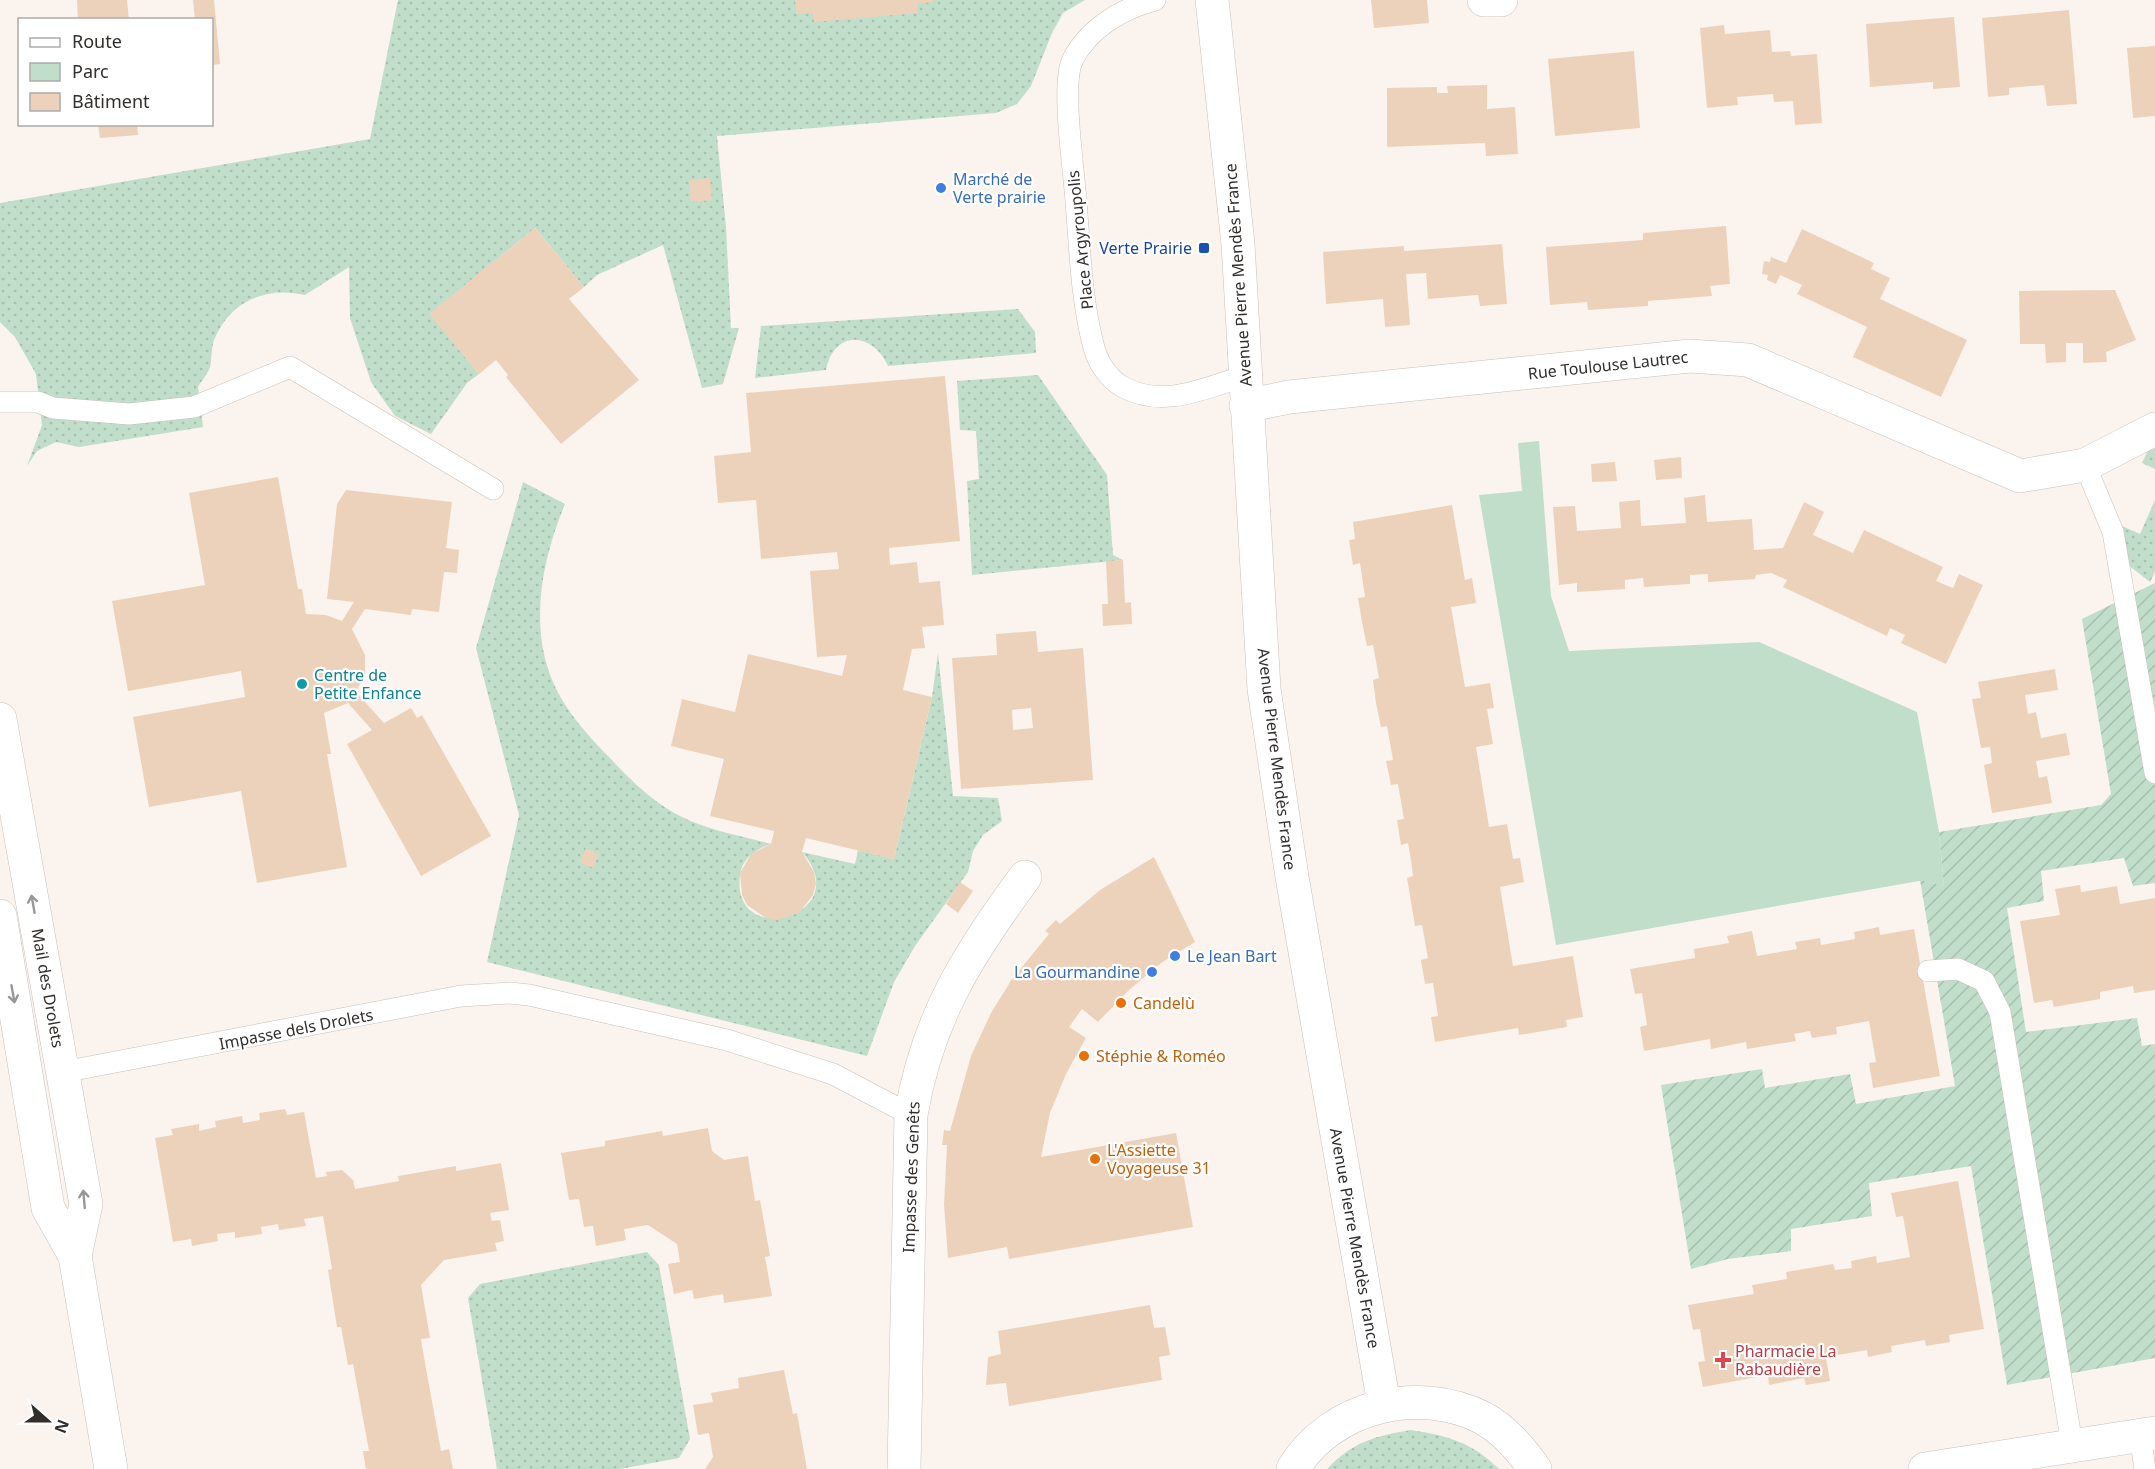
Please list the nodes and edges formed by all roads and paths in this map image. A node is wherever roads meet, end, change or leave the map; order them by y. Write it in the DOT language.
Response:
graph roads {
  1 [pos="1155,0"];
  2 [pos="1212,0"];
  3 [pos="1484,0"];
  4 [pos="1501,0"];
  5 [pos="1246,391"];
  6 [pos="0,402"];
  7 [pos="2155,429"];
  8 [pos="2085,465"];
  9 [pos="493,489"];
  10 [pos="0,719"];
  11 [pos="2155,773"];
  12 [pos="1026,877"];
  13 [pos="0,916"];
  14 [pos="1928,971"];
  15 [pos="63,1072"];
  16 [pos="28,1080"];
  17 [pos="911,1115"];
  18 [pos="75,1256"];
  19 [pos="1384,1404"];
  20 [pos="2147,1434"];
  21 [pos="2072,1444"];
  22 [pos="111,1469"];
  23 [pos="904,1469"];
  24 [pos="1293,1469"];
  25 [pos="1535,1469"];
  26 [pos="1925,1469"];
  27 [pos="2145,1469"];
  1 -- 5 [label="lane, Place Argyroupolis"];
  2 -- 5 [label="street, Avenue Pierre Mendès France"];
  3 -- 4 [label="street"];
  5 -- 8 [label="street, Rue Toulouse Lautrec"];
  5 -- 19 [label="street, Avenue Pierre Mendès France"];
  6 -- 9 [label="lane"];
  7 -- 8 [label="street, Rue Toulouse Lautrec"];
  8 -- 11 [label="lane"];
  15 -- 10 [label="street, Mail des Drolets, one-way"];
  12 -- 17 [label="street, Impasse des Genêts"];
  13 -- 16 [label="street, Mail des Drolets, one-way"];
  14 -- 21 [label="lane"];
  15 -- 16 [label="street"];
  15 -- 17 [label="lane, Impasse dels Drolets"];
  18 -- 15 [label="street, Mail des Drolets, one-way"];
  16 -- 18 [label="street, Mail des Drolets"];
  17 -- 23 [label="street, Impasse des Genêts"];
  18 -- 22 [label="street, Mail des Drolets"];
  19 -- 24 [label="street"];
  19 -- 25 [label="street"];
  20 -- 21 [label="street"];
  20 -- 27 [label="lane"];
  21 -- 26 [label="street"];
}
